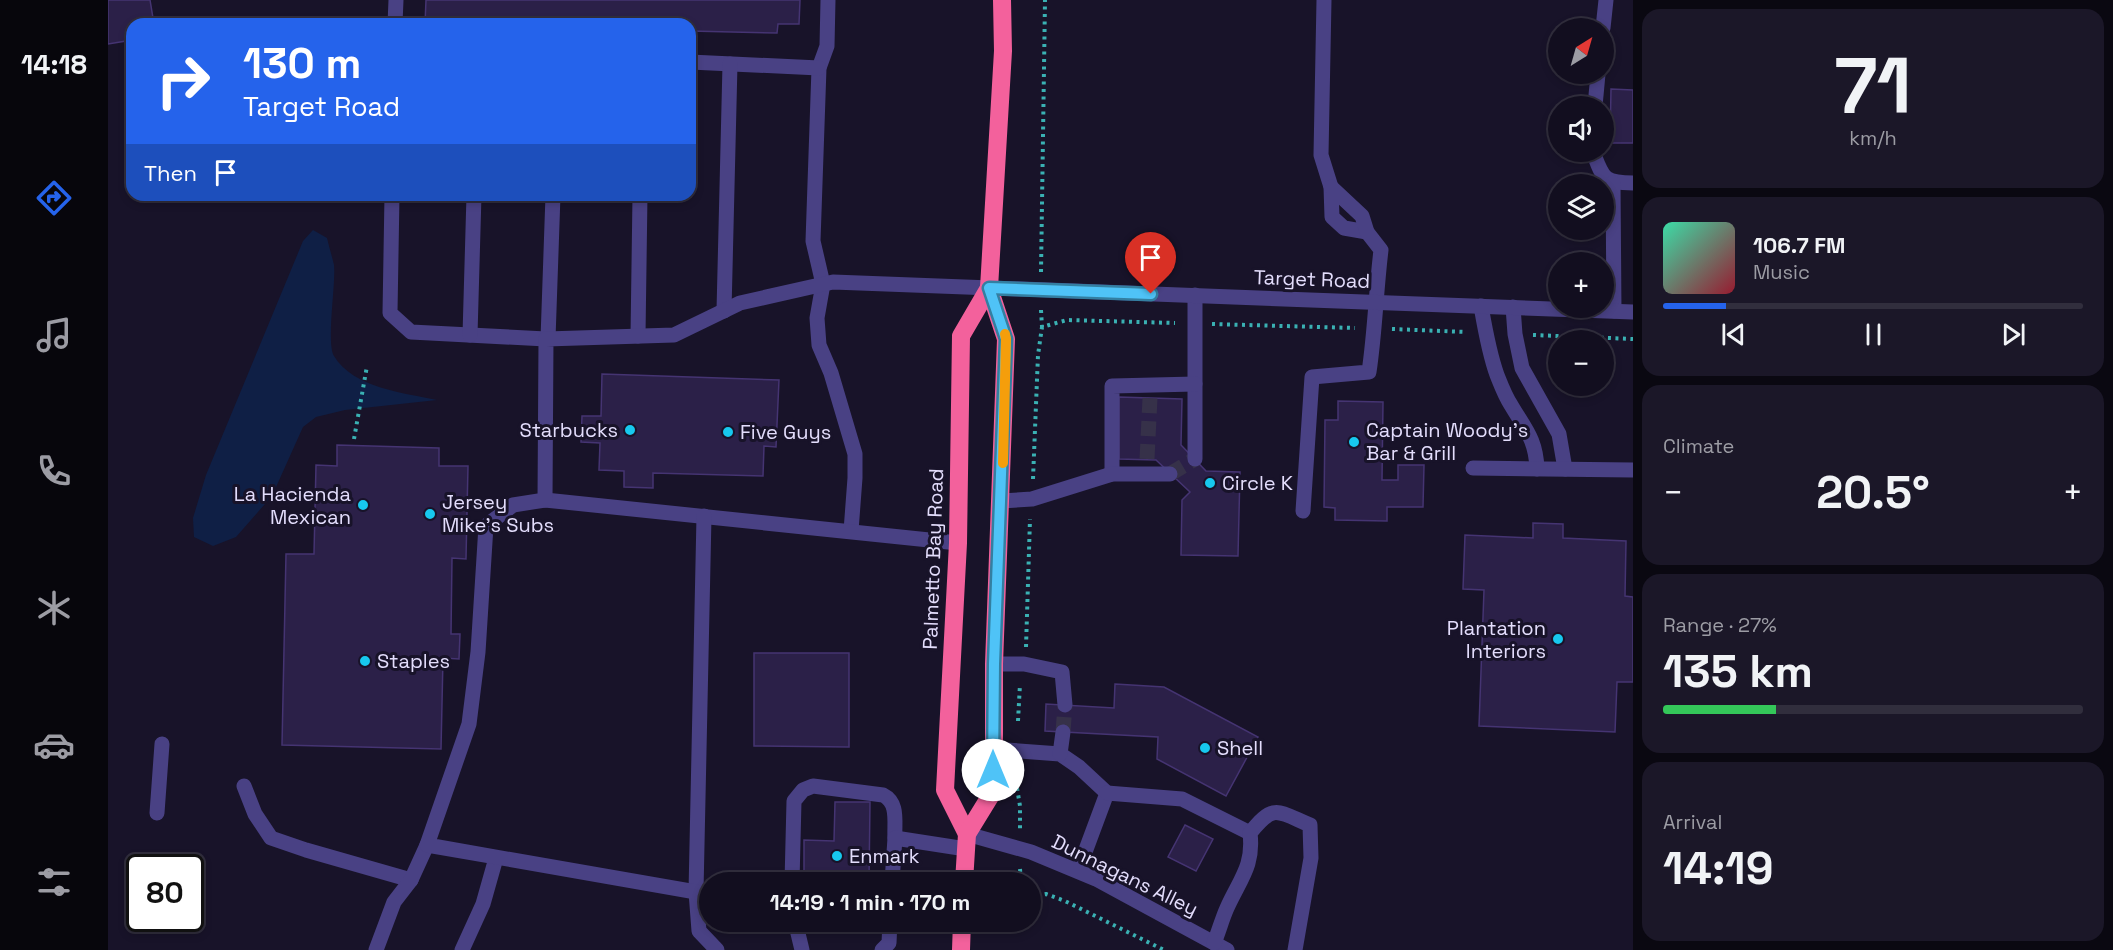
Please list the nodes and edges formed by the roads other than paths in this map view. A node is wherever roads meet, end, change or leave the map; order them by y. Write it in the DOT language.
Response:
graph roads {
  1 [pos="396,0"];
  2 [pos="828,0"];
  3 [pos="1002,0"];
  4 [pos="1324,0"];
  5 [pos="1606,0"];
  6 [pos="395,18"];
  7 [pos="1604,18"];
  8 [pos="696,62"];
  9 [pos="730,64"];
  10 [pos="819,68"];
  11 [pos="1614,183"];
  12 [pos="1633,183"];
  13 [pos="1331,187"];
  14 [pos="392,201"];
  15 [pos="474,201"];
  16 [pos="554,201"];
  17 [pos="640,201"];
  18 [pos="1367,232"];
  19 [pos="823,284"];
  20 [pos="989,288"];
  21 [pos="1195,295"];
  22 [pos="1375,302"];
  23 [pos="1481,306"];
  24 [pos="1514,307"];
  25 [pos="1548,308"];
  26 [pos="724,310"];
  27 [pos="1614,311"];
  28 [pos="1633,312"];
  29 [pos="470,335"];
  30 [pos="638,336"];
  31 [pos="547,339"];
  32 [pos="1195,384"];
  33 [pos="1147,459"];
  34 [pos="1195,459"];
  35 [pos="1473,468"];
  36 [pos="1537,469"];
  37 [pos="1565,469"];
  38 [pos="1633,470"];
  39 [pos="1112,474"];
  40 [pos="1170,474"];
  41 [pos="1148,475"];
  42 [pos="545,500"];
  43 [pos="1002,501"];
  44 [pos="1303,511"];
  45 [pos="704,516"];
  46 [pos="851,531"];
  47 [pos="958,543"];
  48 [pos="994,664"];
  49 [pos="1065,705"];
  50 [pos="1063,732"];
  51 [pos="162,744"];
  52 [pos="993,749"];
  53 [pos="1060,754"];
  54 [pos="244,786"];
  55 [pos="1107,792"];
  56 [pos="157,813"];
  57 [pos="1250,833"];
  58 [pos="895,838"];
  59 [pos="967,841"];
  60 [pos="427,845"];
  61 [pos="496,858"];
  62 [pos="792,872"];
  63 [pos="893,872"];
  64 [pos="965,872"];
  65 [pos="1078,872"];
  66 [pos="411,880"];
  67 [pos="696,892"];
  68 [pos="798,932"];
  69 [pos="890,932"];
  70 [pos="962,932"];
  71 [pos="1221,947"];
  72 [pos="376,950"];
  73 [pos="462,950"];
  74 [pos="717,950"];
  75 [pos="802,950"];
  76 [pos="882,950"];
  77 [pos="961,950"];
  78 [pos="1295,950"];
  1 -- 6 [label="street"];
  2 -- 10 [label="street"];
  3 -- 20 [label="highway, Palmetto Bay Road"];
  4 -- 13 [label="street"];
  5 -- 7 [label="street"];
  8 -- 9 [label="street"];
  9 -- 10 [label="street"];
  9 -- 26 [label="street"];
  10 -- 19 [label="street"];
  11 -- 12 [label="street"];
  13 -- 18 [label="street"];
  13 -- 18 [label="street"];
  14 -- 29 [label="street, Target Road"];
  15 -- 29 [label="street"];
  16 -- 31 [label="street"];
  17 -- 30 [label="street"];
  18 -- 22 [label="street"];
  19 -- 20 [label="street, Target Road"];
  19 -- 26 [label="street, Target Road"];
  19 -- 46 [label="street"];
  20 -- 21 [label="street, Target Road"];
  20 -- 43 [label="highway, Palmetto Bay Road"];
  20 -- 47 [label="highway, Palmetto Bay Road"];
  21 -- 22 [label="street, Target Road"];
  21 -- 32 [label="street"];
  22 -- 23 [label="street, Target Road"];
  22 -- 44 [label="street"];
  23 -- 24 [label="street, Target Road"];
  23 -- 36 [label="street"];
  24 -- 25 [label="street, Target Road"];
  24 -- 37 [label="street"];
  26 -- 30 [label="street, Target Road"];
  27 -- 28 [label="street, Target Road"];
  29 -- 31 [label="street, Target Road"];
  30 -- 31 [label="street, Target Road"];
  31 -- 42 [label="street"];
  32 -- 34 [label="street"];
  32 -- 39 [label="street"];
  33 -- 41 [label="street"];
  35 -- 36 [label="street"];
  36 -- 37 [label="street"];
  37 -- 38 [label="street"];
  39 -- 41 [label="street"];
  39 -- 43 [label="street"];
  40 -- 41 [label="street"];
  42 -- 45 [label="street"];
  42 -- 60 [label="street"];
  43 -- 48 [label="highway, Palmetto Bay Road"];
  45 -- 46 [label="street"];
  45 -- 67 [label="street"];
  46 -- 47 [label="street"];
  47 -- 59 [label="highway, Palmetto Bay Road"];
  48 -- 49 [label="street"];
  48 -- 52 [label="highway, Palmetto Bay Road"];
  50 -- 53 [label="street"];
  51 -- 56 [label="street"];
  52 -- 53 [label="street"];
  52 -- 59 [label="highway, Palmetto Bay Road"];
  53 -- 55 [label="street"];
  54 -- 66 [label="street"];
  55 -- 57 [label="street"];
  55 -- 65 [label="street"];
  57 -- 71 [label="street"];
  57 -- 78 [label="street"];
  58 -- 59 [label="street, Dunnagans Alley"];
  58 -- 62 [label="street"];
  58 -- 63 [label="street"];
  59 -- 64 [label="highway, Palmetto Bay Road"];
  59 -- 65 [label="street, Dunnagans Alley"];
  60 -- 61 [label="street"];
  60 -- 66 [label="street"];
  61 -- 67 [label="street"];
  61 -- 73 [label="street"];
  65 -- 71 [label="street, Dunnagans Alley"];
  66 -- 72 [label="street"];
  67 -- 74 [label="street"];
  68 -- 75 [label="street"];
  69 -- 76 [label="street"];
  70 -- 77 [label="highway"];
}
